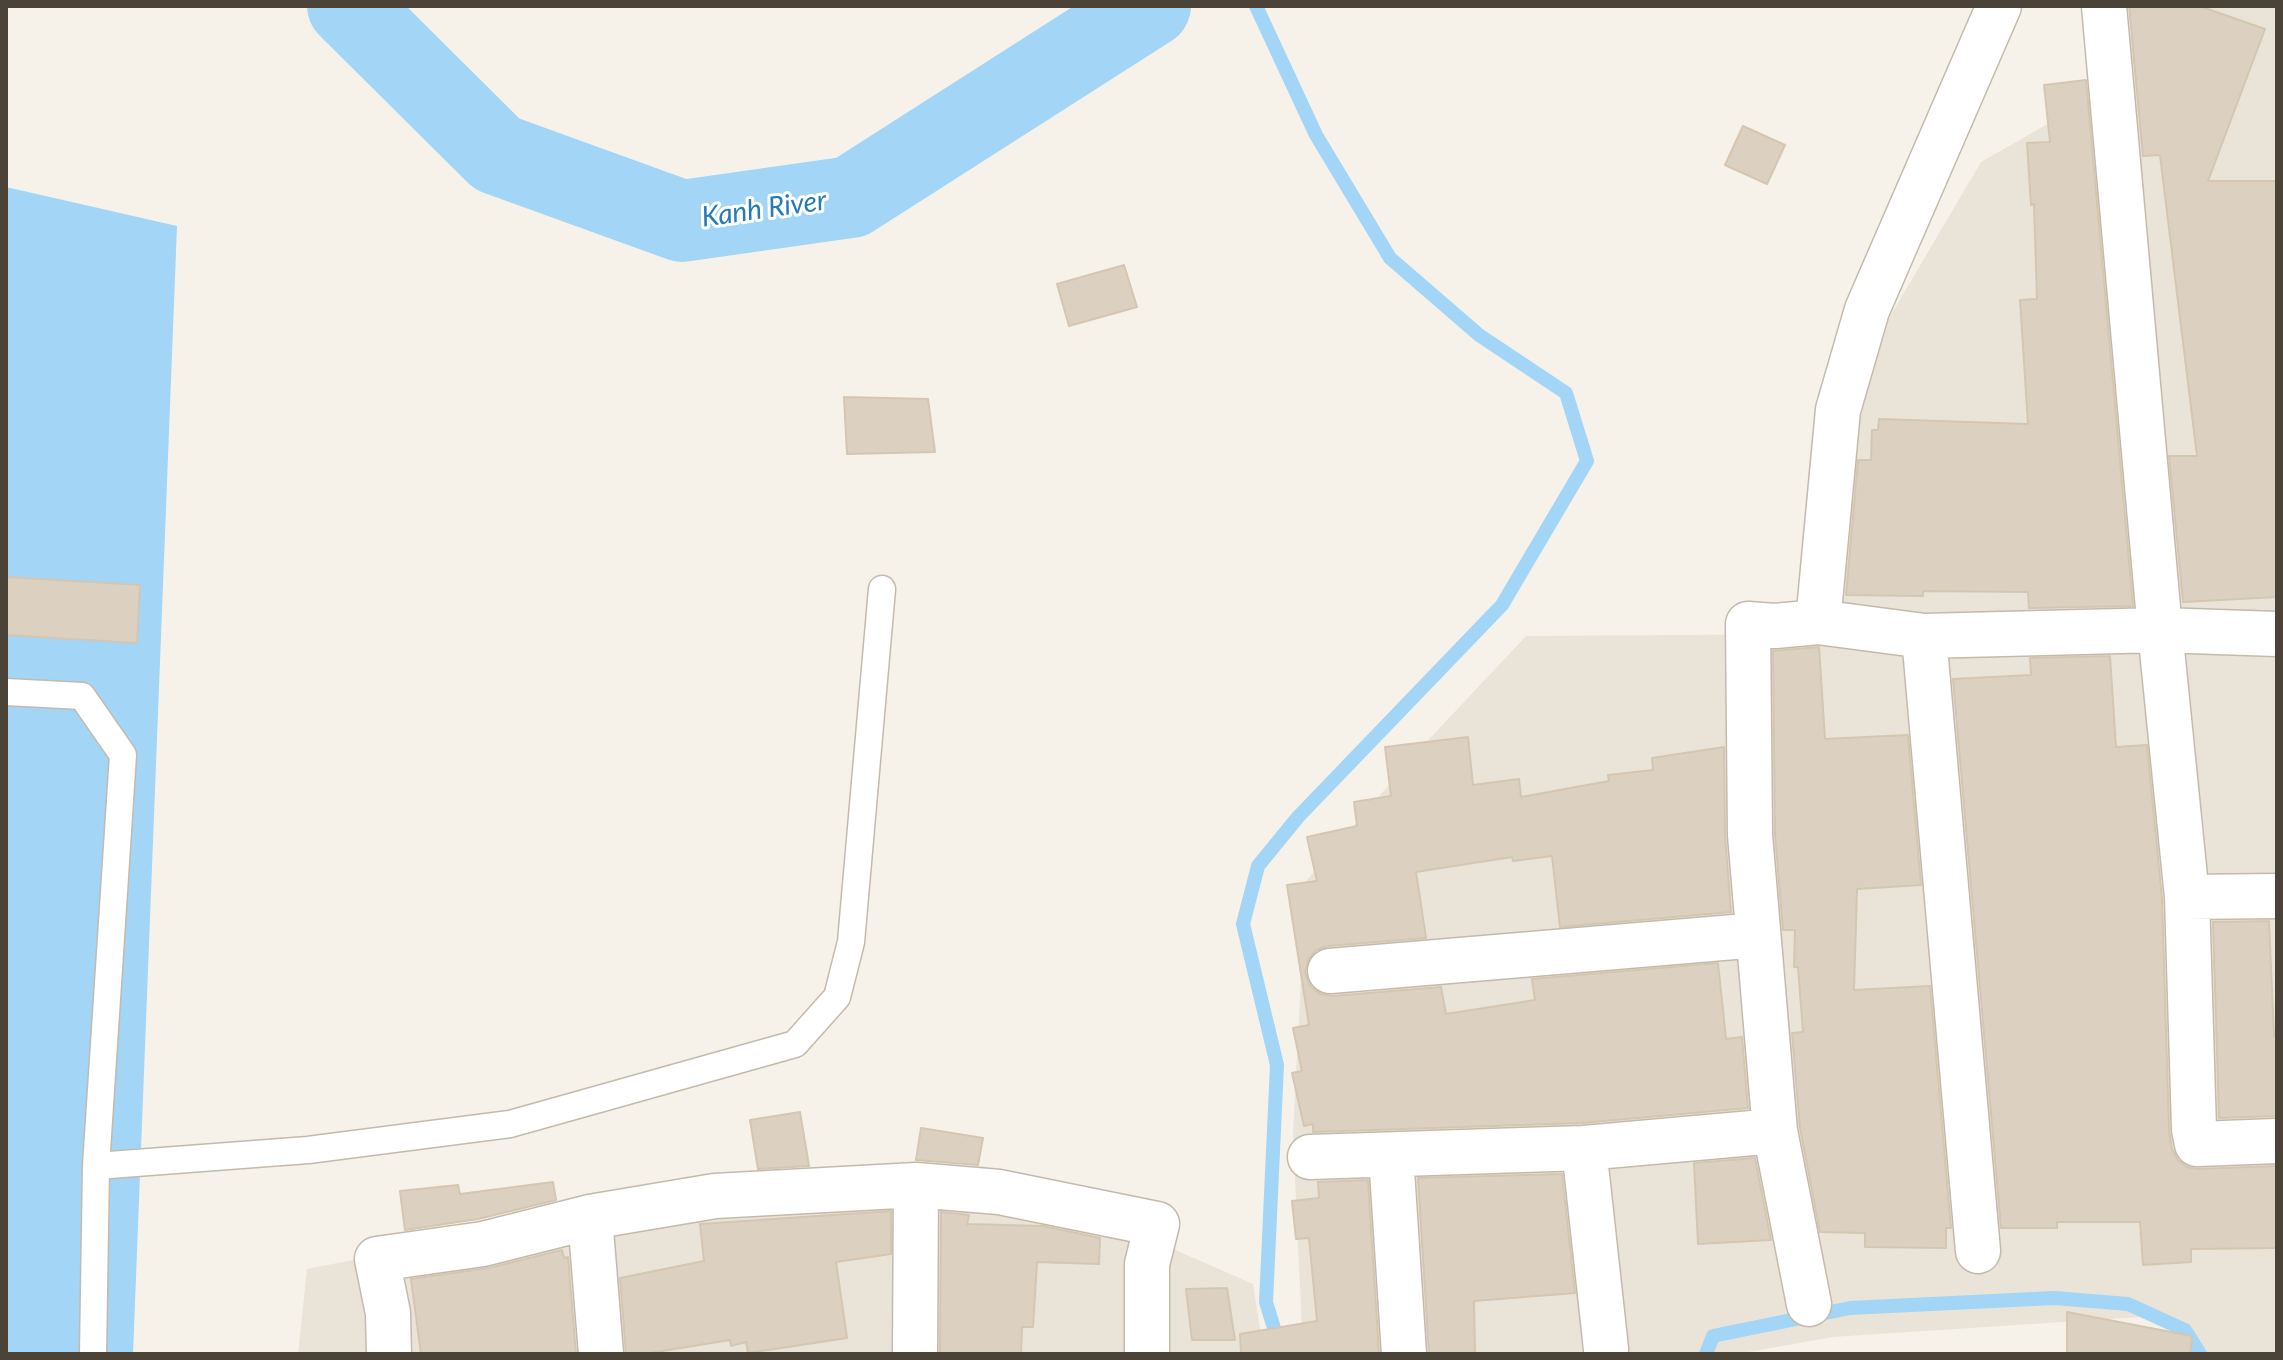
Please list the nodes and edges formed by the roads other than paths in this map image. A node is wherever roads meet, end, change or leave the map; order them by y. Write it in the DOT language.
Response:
graph roads {
  1 [pos="1999,6"];
  2 [pos="2104,6"];
  3 [pos="882,589"];
  4 [pos="1818,622"];
  5 [pos="2160,630"];
  6 [pos="2277,634"];
  7 [pos="1924,636"];
  8 [pos="6,692"];
  9 [pos="2277,896"];
  10 [pos="2187,897"];
  11 [pos="1758,935"];
  12 [pos="1330,971"];
  13 [pos="1775,1131"];
  14 [pos="2277,1141"];
  15 [pos="1584,1148"];
  16 [pos="1391,1155"];
  17 [pos="1310,1157"];
  18 [pos="96,1166"];
  19 [pos="916,1185"];
  20 [pos="590,1217"];
  21 [pos="1978,1251"];
  22 [pos="1809,1304"];
  23 [pos="1606,1349"];
  24 [pos="93,1354"];
  25 [pos="389,1354"];
  26 [pos="601,1354"];
  27 [pos="915,1354"];
  28 [pos="1147,1354"];
  29 [pos="1404,1354"];
  1 -- 4 [label="street"];
  2 -- 5 [label="street"];
  3 -- 18 [label="lane"];
  4 -- 7 [label="street"];
  4 -- 11 [label="street"];
  5 -- 6 [label="street"];
  5 -- 7 [label="street"];
  5 -- 10 [label="street"];
  7 -- 21 [label="street"];
  8 -- 18 [label="lane"];
  9 -- 10 [label="street"];
  10 -- 14 [label="street"];
  11 -- 12 [label="street"];
  11 -- 13 [label="street"];
  13 -- 15 [label="street"];
  13 -- 22 [label="street"];
  15 -- 16 [label="street"];
  15 -- 23 [label="street"];
  16 -- 17 [label="street"];
  16 -- 29 [label="street"];
  18 -- 24 [label="lane"];
  19 -- 20 [label="street"];
  19 -- 27 [label="street"];
  19 -- 28 [label="street"];
  20 -- 25 [label="street"];
  20 -- 26 [label="street"];
}
